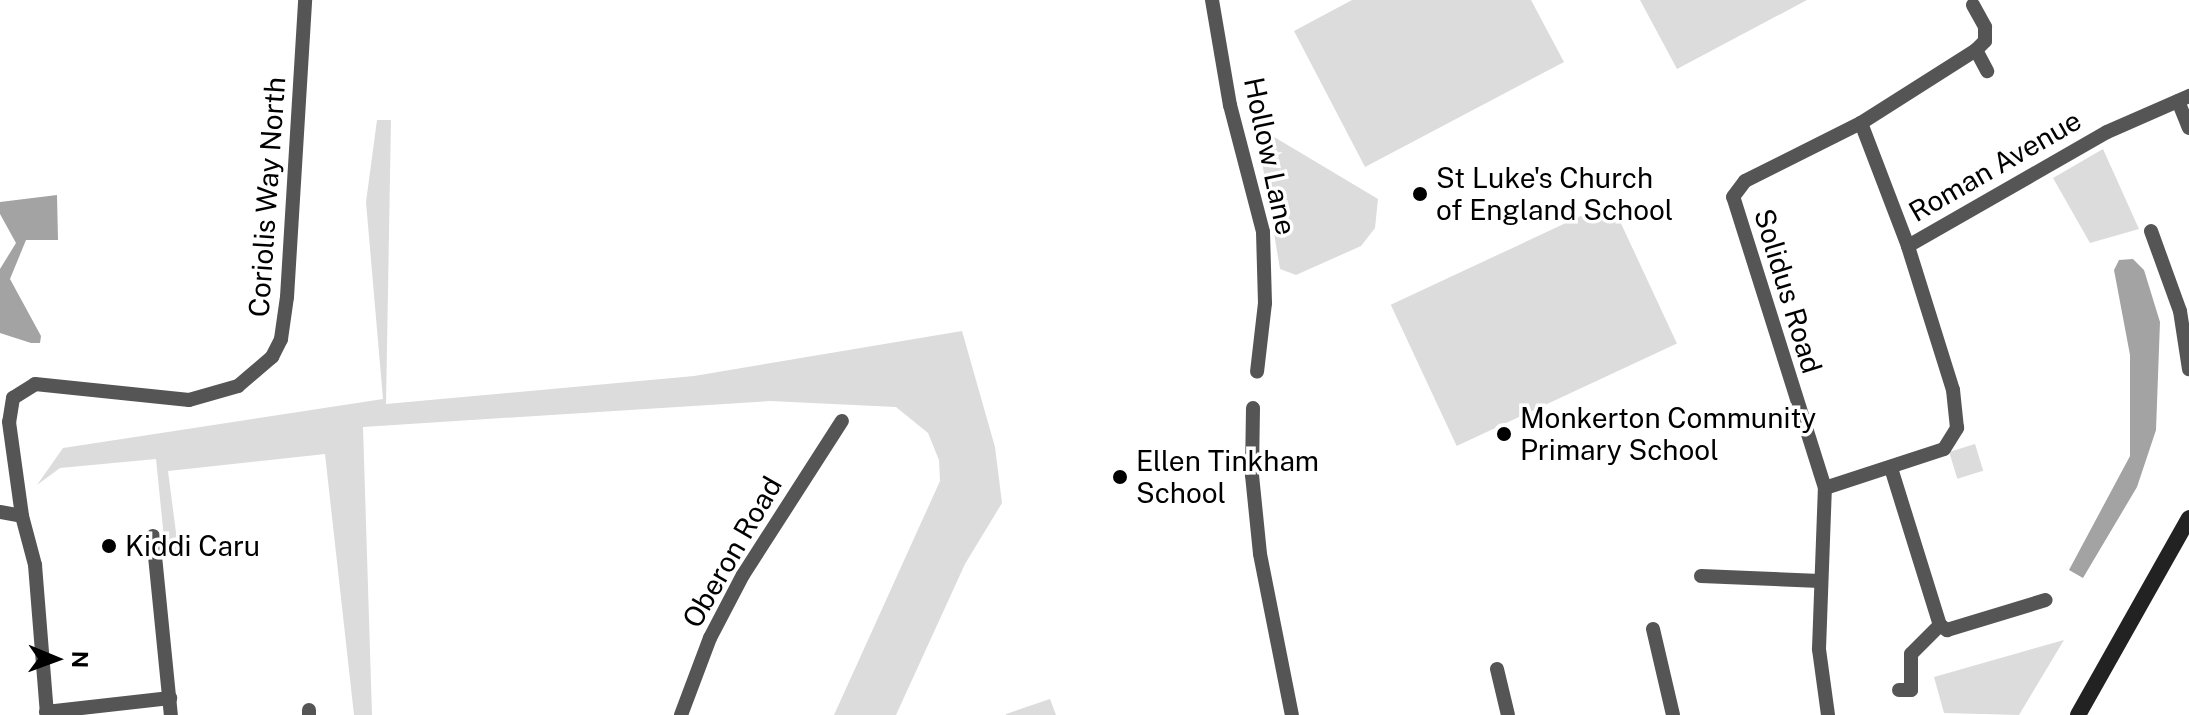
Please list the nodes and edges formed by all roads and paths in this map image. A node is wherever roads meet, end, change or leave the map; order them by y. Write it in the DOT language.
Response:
graph roads {
  1 [pos="305,0"];
  2 [pos="1212,0"];
  3 [pos="1973,5"];
  4 [pos="1976,50"];
  5 [pos="1987,71"];
  6 [pos="2183,99"];
  7 [pos="1861,123"];
  8 [pos="2189,128"];
  9 [pos="2151,231"];
  10 [pos="1908,246"];
  11 [pos="2189,369"];
  12 [pos="1257,372"];
  13 [pos="0,389"];
  14 [pos="13,398"];
  15 [pos="1253,408"];
  16 [pos="842,421"];
  17 [pos="1891,468"];
  18 [pos="1825,488"];
  19 [pos="0,512"];
  20 [pos="22,516"];
  21 [pos="2189,518"];
  22 [pos="153,536"];
  23 [pos="1701,576"];
  24 [pos="1820,581"];
  25 [pos="2046,600"];
  26 [pos="1940,625"];
  27 [pos="1653,629"];
  28 [pos="1497,669"];
  29 [pos="1899,690"];
  30 [pos="170,698"];
  31 [pos="46,713"];
  32 [pos="171,715"];
  33 [pos="681,715"];
  34 [pos="1292,715"];
  35 [pos="1508,715"];
  36 [pos="1673,715"];
  37 [pos="1828,715"];
  38 [pos="2078,715"];
  1 -- 14 [label="street, Coriolis Way North"];
  2 -- 12 [label="street, Hollow Lane"];
  3 -- 4 [label="street"];
  4 -- 5 [label="street"];
  4 -- 7 [label="street, Solidus Road"];
  6 -- 8 [label="street"];
  6 -- 10 [label="street, Roman Avenue"];
  7 -- 10 [label="street"];
  7 -- 18 [label="street, Solidus Road"];
  9 -- 11 [label="street"];
  10 -- 17 [label="street, Roman Avenue"];
  13 -- 14 [label="street"];
  14 -- 20 [label="street"];
  15 -- 34 [label="street"];
  16 -- 33 [label="street, Oberon Road"];
  17 -- 18 [label="street, Roman Avenue"];
  17 -- 26 [label="street"];
  18 -- 24 [label="street"];
  19 -- 20 [label="street"];
  20 -- 31 [label="street"];
  21 -- 38 [label="main road"];
  22 -- 30 [label="street"];
  23 -- 24 [label="street"];
  24 -- 37 [label="street"];
  25 -- 26 [label="street"];
  26 -- 29 [label="street"];
  27 -- 36 [label="street"];
  28 -- 35 [label="street"];
  30 -- 31 [label="street"];
  30 -- 32 [label="street"];
}
